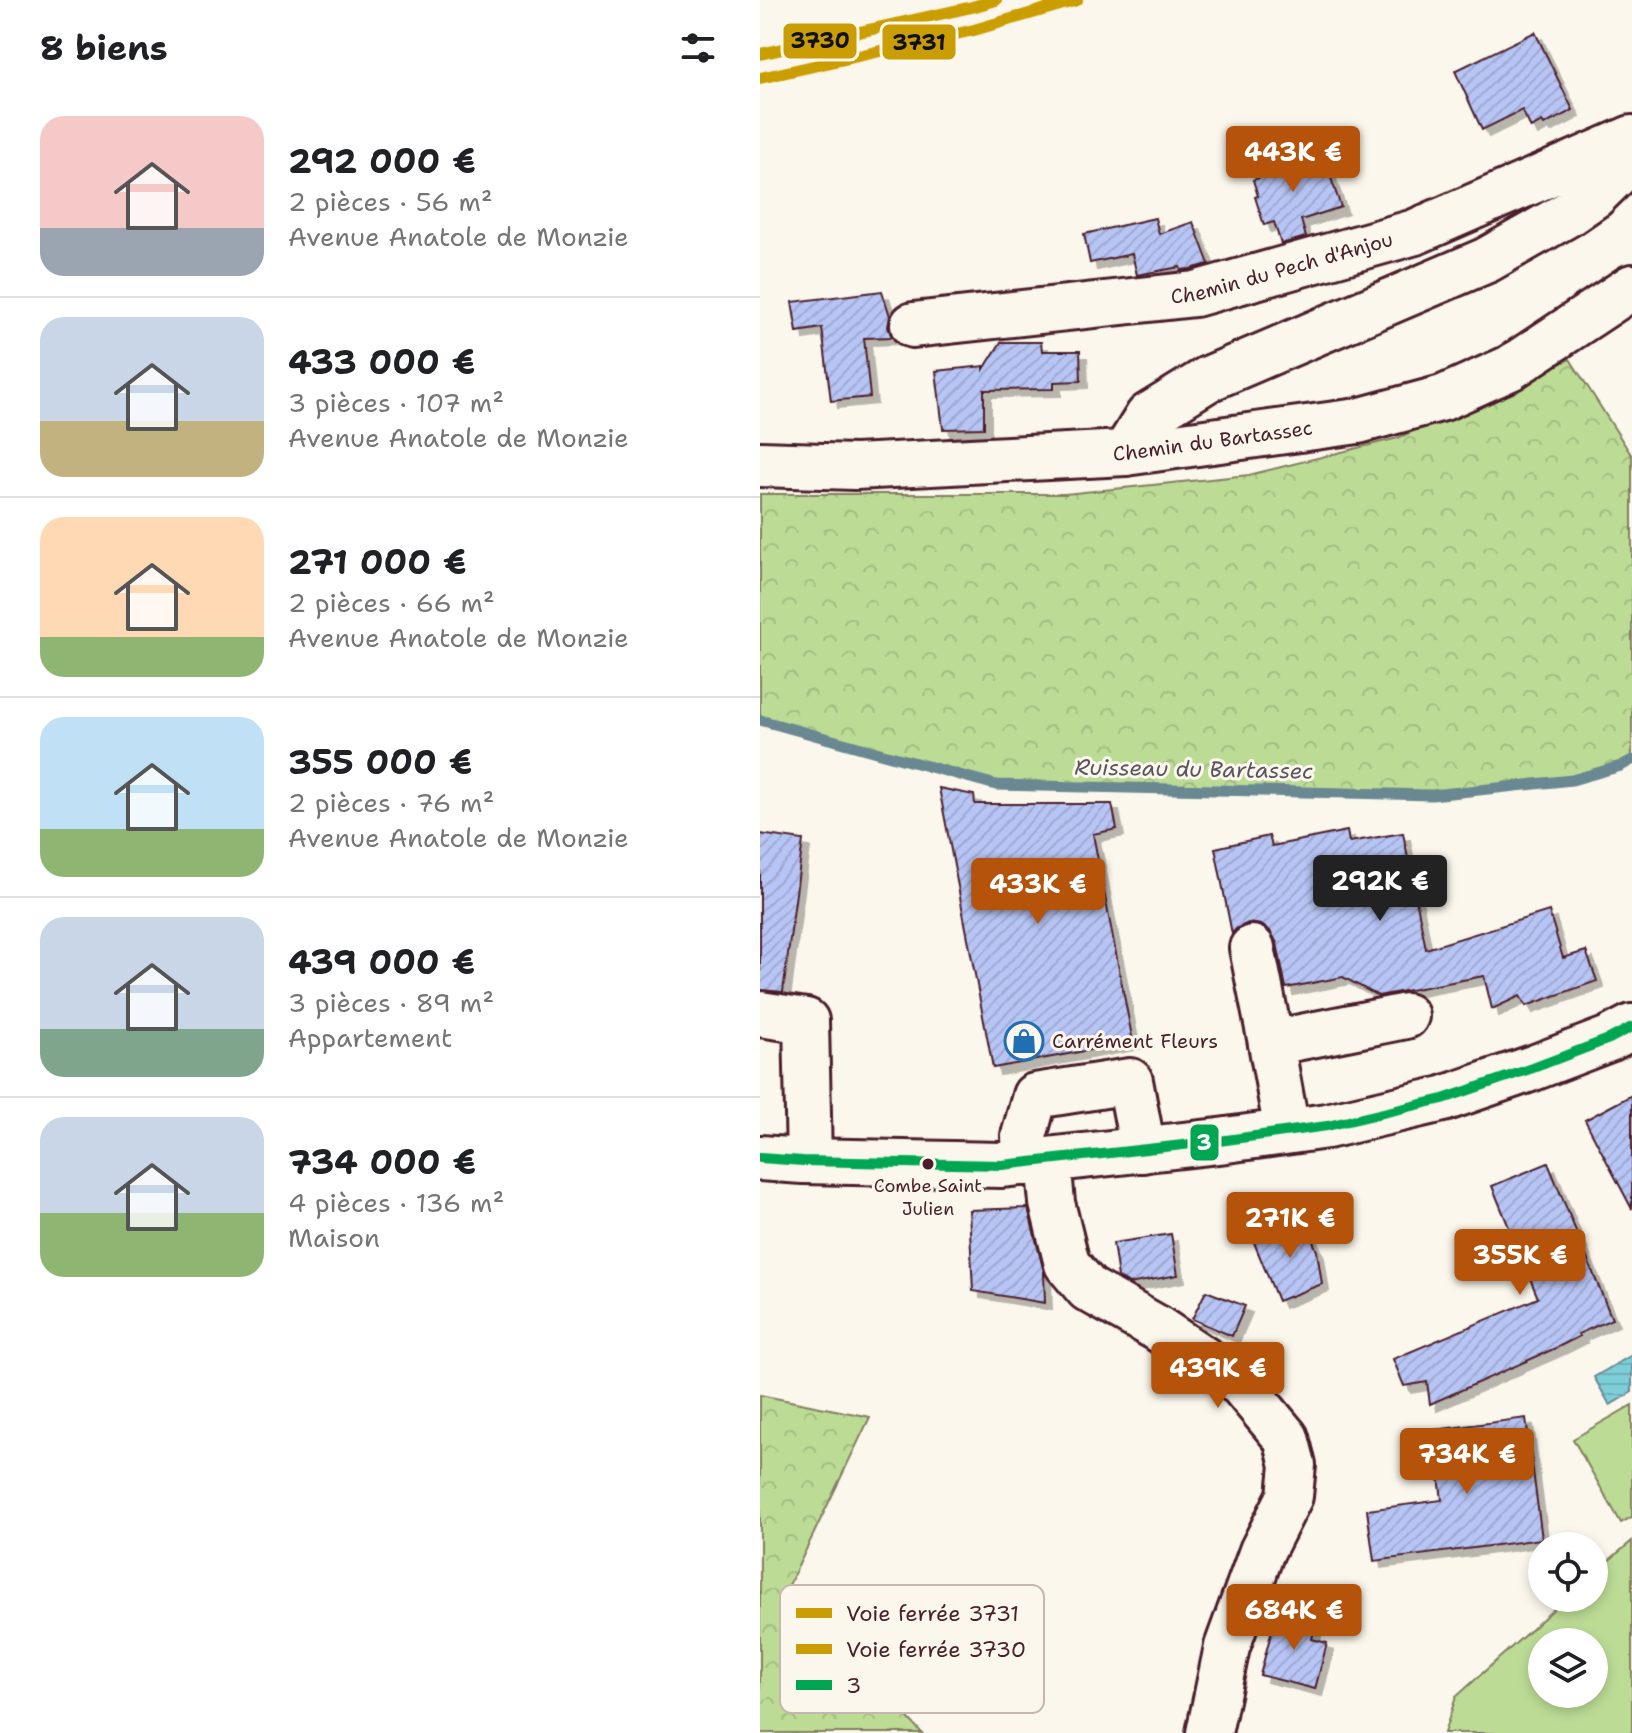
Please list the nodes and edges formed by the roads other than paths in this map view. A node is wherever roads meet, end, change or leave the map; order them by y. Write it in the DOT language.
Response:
graph roads {
  1 [pos="1632,138"];
  2 [pos="1632,159"];
  3 [pos="1632,287"];
  4 [pos="913,325"];
  5 [pos="1125,453"];
  6 [pos="760,464"];
  7 [pos="1252,948"];
  8 [pos="760,1014"];
  9 [pos="1406,1016"];
  10 [pos="1632,1027"];
  11 [pos="1271,1043"];
  12 [pos="1287,1131"];
  13 [pos="1143,1150"];
  14 [pos="760,1158"];
  15 [pos="809,1161"];
  16 [pos="1037,1161"];
  17 [pos="1209,1733"];
  1 -- 4 [label="street, Chemin du Pech d'Anjou"];
  2 -- 5 [label="street"];
  3 -- 5 [label="street, Chemin du Bartassec"];
  5 -- 6 [label="street, Chemin du Bartassec"];
  7 -- 11 [label="street"];
  8 -- 15 [label="street"];
  9 -- 11 [label="street"];
  10 -- 12 [label="street"];
  11 -- 12 [label="street"];
  12 -- 13 [label="street"];
  13 -- 16 [label="street"];
  13 -- 16 [label="street"];
  14 -- 15 [label="street"];
  15 -- 16 [label="street"];
  16 -- 17 [label="street"];
}
